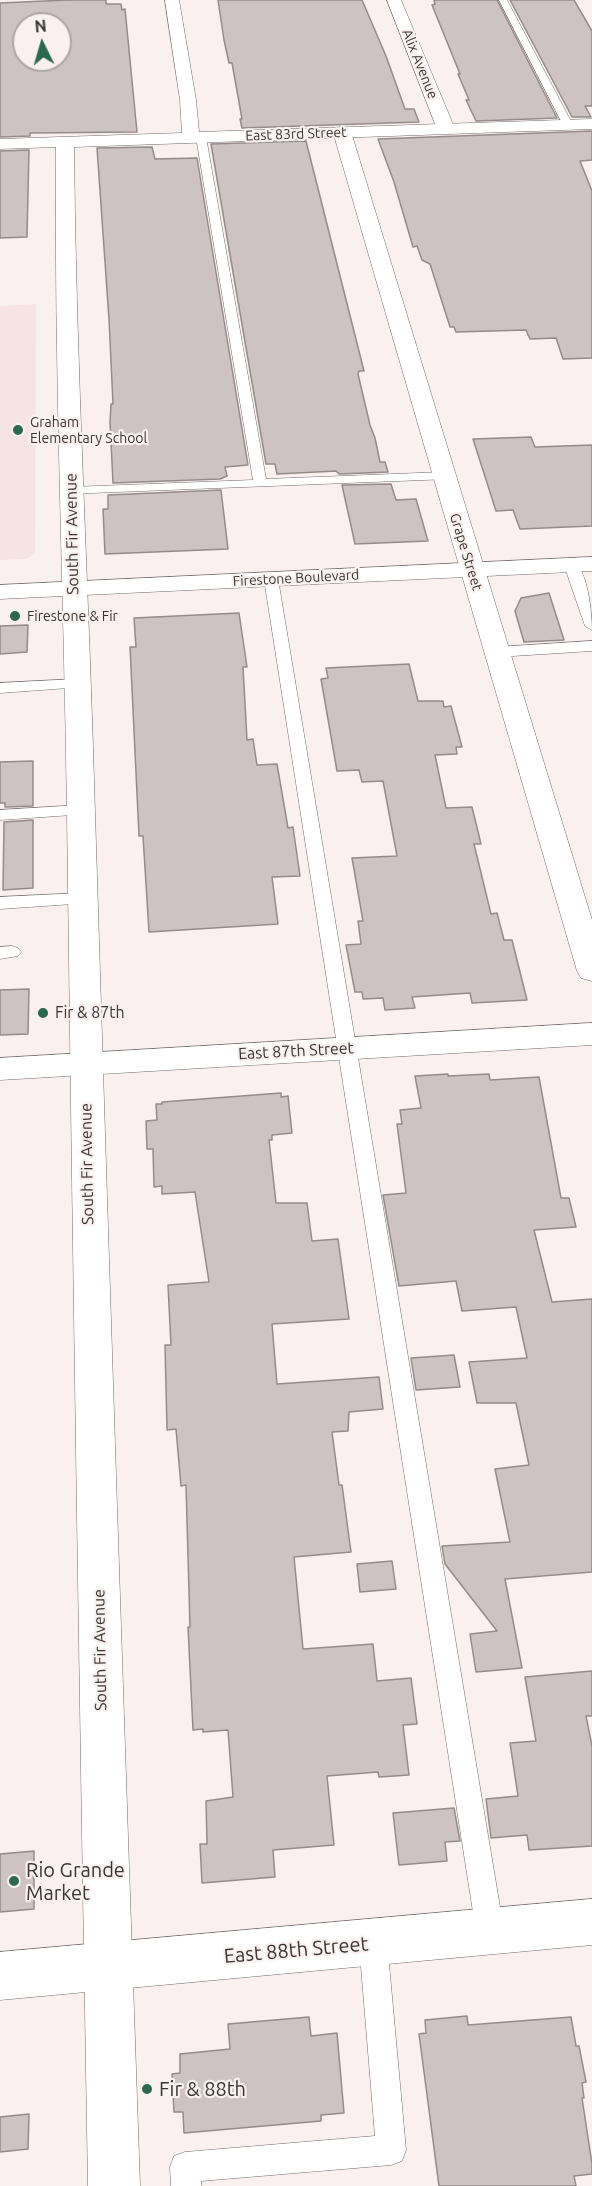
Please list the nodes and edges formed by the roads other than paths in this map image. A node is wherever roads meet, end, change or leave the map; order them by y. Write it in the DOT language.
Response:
graph roads {
  1 [pos="172,0"];
  2 [pos="394,0"];
  3 [pos="503,0"];
  4 [pos="568,125"];
  5 [pos="592,125"];
  6 [pos="446,129"];
  7 [pos="342,132"];
  8 [pos="196,137"];
  9 [pos="65,142"];
  10 [pos="0,144"];
  11 [pos="444,476"];
  12 [pos="260,484"];
  13 [pos="71,491"];
  14 [pos="581,565"];
  15 [pos="472,570"];
  16 [pos="271,579"];
  17 [pos="74,589"];
  18 [pos="0,592"];
  19 [pos="592,626"];
  20 [pos="592,646"];
  21 [pos="497,652"];
  22 [pos="76,684"];
  23 [pos="0,688"];
  24 [pos="81,810"];
  25 [pos="0,815"];
  26 [pos="82,899"];
  27 [pos="0,903"];
  28 [pos="592,971"];
  29 [pos="592,1034"];
  30 [pos="348,1048"];
  31 [pos="85,1064"];
  32 [pos="0,1069"];
  33 [pos="592,1922"];
  34 [pos="490,1931"];
  35 [pos="373,1942"];
  36 [pos="108,1967"];
  37 [pos="0,1976"];
  38 [pos="114,2186"];
  39 [pos="186,2186"];
  1 -- 8 [label="street"];
  2 -- 6 [label="street, Alix Avenue"];
  3 -- 4 [label="lane"];
  4 -- 5 [label="street, East 83rd Street"];
  4 -- 6 [label="street, East 83rd Street"];
  6 -- 7 [label="street, East 83rd Street"];
  7 -- 8 [label="street, East 83rd Street"];
  7 -- 11 [label="street, Grape Street"];
  8 -- 9 [label="street, East 83rd Street"];
  8 -- 12 [label="lane"];
  9 -- 10 [label="street, East 83rd Street"];
  9 -- 13 [label="street, South Fir Avenue"];
  11 -- 12 [label="lane"];
  11 -- 15 [label="street, Grape Street"];
  12 -- 13 [label="lane"];
  13 -- 17 [label="street, South Fir Avenue"];
  14 -- 15 [label="street, Firestone Boulevard"];
  14 -- 19 [label="lane"];
  15 -- 16 [label="street, Firestone Boulevard"];
  15 -- 21 [label="street, Grape Street"];
  16 -- 17 [label="street, Firestone Boulevard"];
  16 -- 30 [label="lane"];
  17 -- 18 [label="street, Firestone Boulevard"];
  17 -- 22 [label="street, South Fir Avenue"];
  20 -- 21 [label="lane"];
  21 -- 28 [label="street, Grape Street"];
  22 -- 23 [label="lane"];
  22 -- 24 [label="street, South Fir Avenue"];
  24 -- 25 [label="lane"];
  24 -- 26 [label="street, South Fir Avenue"];
  26 -- 27 [label="lane"];
  26 -- 31 [label="street, South Fir Avenue"];
  29 -- 30 [label="street, East 87th Street"];
  30 -- 31 [label="street, East 87th Street"];
  30 -- 34 [label="lane"];
  31 -- 32 [label="street, East 87th Street"];
  31 -- 36 [label="street, South Fir Avenue"];
  33 -- 34 [label="street, East 88th Street"];
  34 -- 35 [label="street, East 88th Street"];
  35 -- 36 [label="street, East 88th Street"];
  35 -- 39 [label="lane"];
  36 -- 37 [label="street, East 88th Street"];
  36 -- 38 [label="street, South Fir Avenue"];
}
